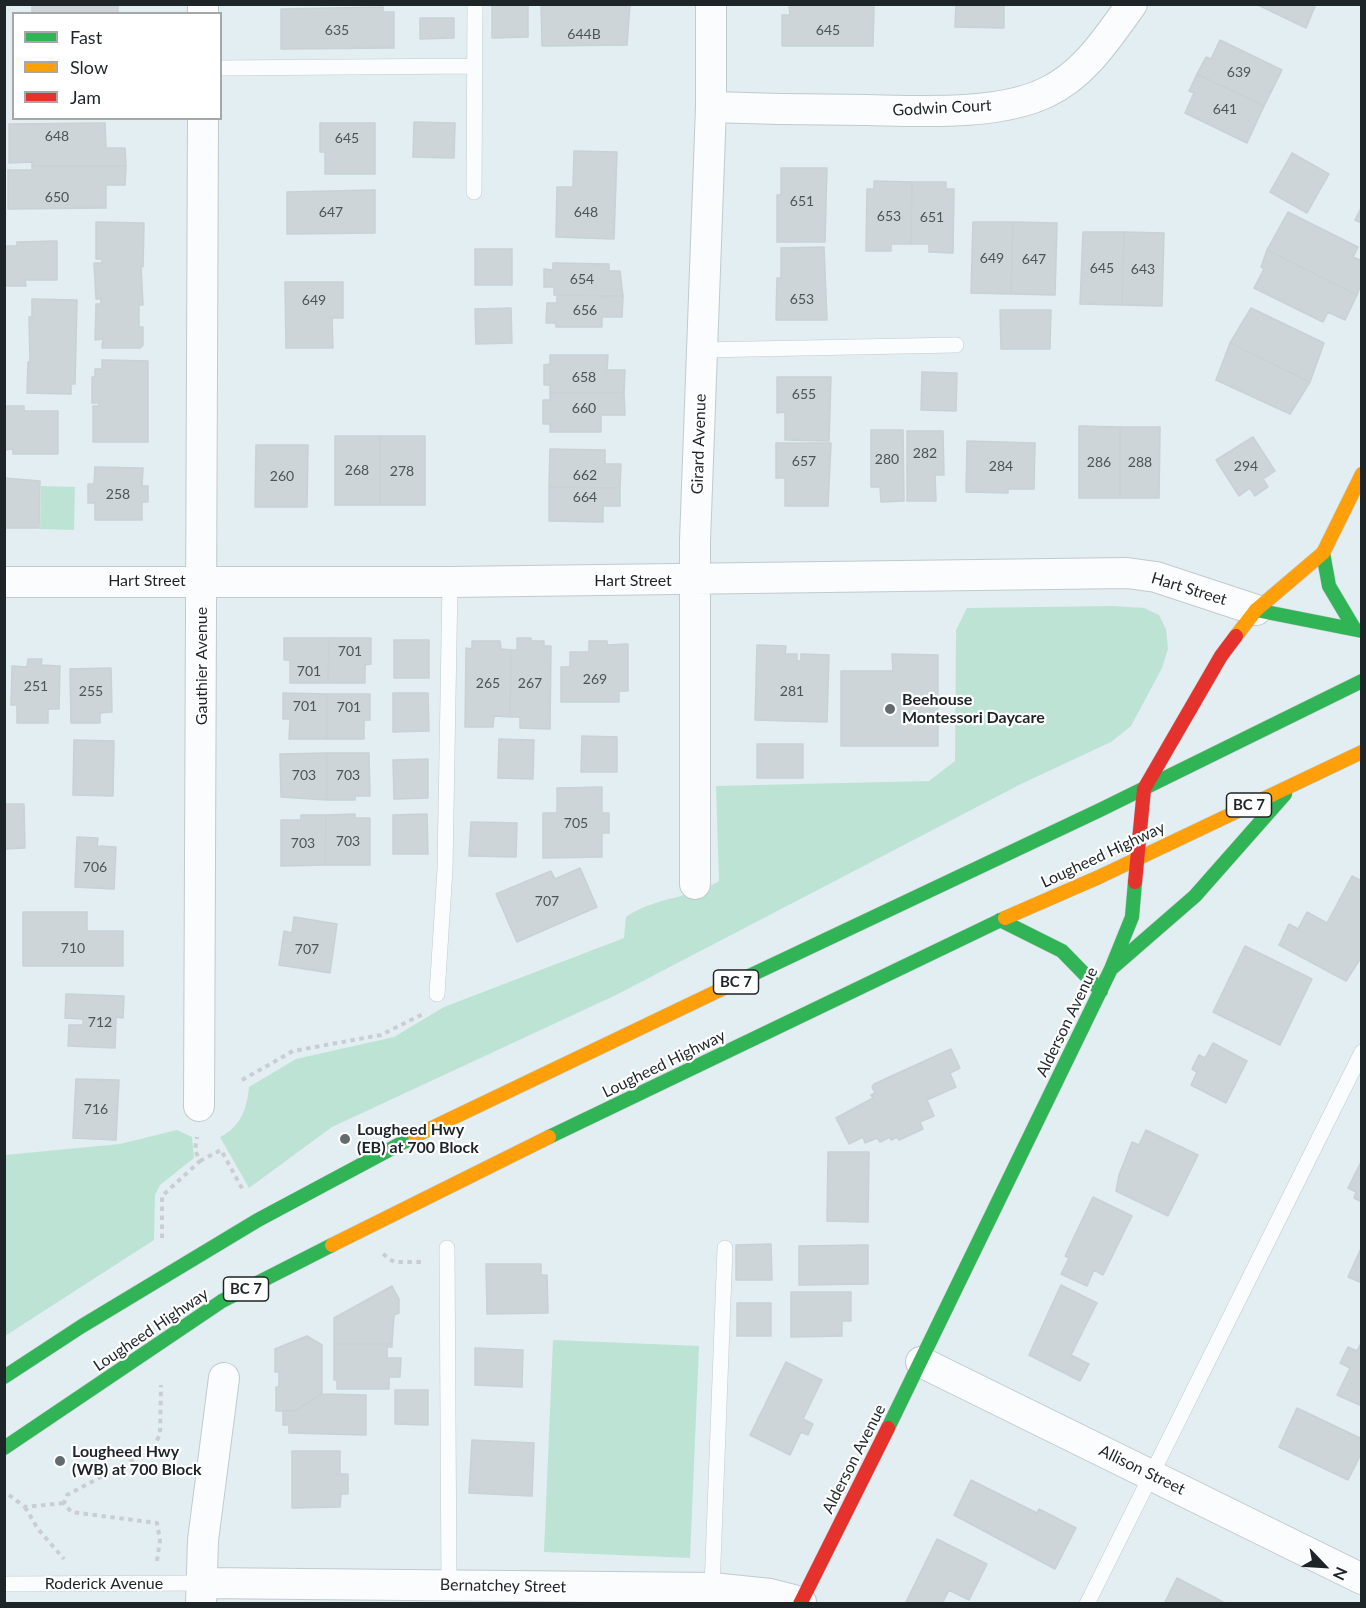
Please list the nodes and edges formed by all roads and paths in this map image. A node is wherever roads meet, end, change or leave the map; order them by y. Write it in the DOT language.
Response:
graph roads {
  1 [pos="474,4"];
  2 [pos="711,4"];
  3 [pos="1132,4"];
  4 [pos="474,66"];
  5 [pos="222,68"];
  6 [pos="711,106"];
  7 [pos="203,120"];
  8 [pos="474,192"];
  9 [pos="956,345"];
  10 [pos="702,350"];
  11 [pos="1360,479"];
  12 [pos="1323,553"];
  13 [pos="695,580"];
  14 [pos="201,581"];
  15 [pos="4,582"];
  16 [pos="450,582"];
  17 [pos="1256,610"];
  18 [pos="1358,630"];
  19 [pos="1362,681"];
  20 [pos="1362,752"];
  21 [pos="1296,782"];
  22 [pos="1144,789"];
  23 [pos="1137,859"];
  24 [pos="695,884"];
  25 [pos="1000,920"];
  26 [pos="1111,969"];
  27 [pos="1101,991"];
  28 [pos="437,994"];
  29 [pos="1362,1052"];
  30 [pos="242,1080"];
  31 [pos="199,1106"];
  32 [pos="200,1161"];
  33 [pos="248,1198"];
  34 [pos="162,1240"];
  35 [pos="725,1248"];
  36 [pos="377,1250"];
  37 [pos="447,1255"];
  38 [pos="921,1362"];
  39 [pos="4,1377"];
  40 [pos="224,1378"];
  41 [pos="161,1384"];
  42 [pos="4,1448"];
  43 [pos="1150,1474"];
  44 [pos="9,1494"];
  45 [pos="63,1503"];
  46 [pos="25,1507"];
  47 [pos="157,1564"];
  48 [pos="66,1566"];
  49 [pos="1362,1579"];
  50 [pos="4,1584"];
  51 [pos="449,1585"];
  52 [pos="712,1588"];
  53 [pos="202,1593"];
  54 [pos="498,1594"];
  55 [pos="800,1603"];
  56 [pos="1087,1604"];
  1 -- 4 [label="lane"];
  2 -- 6 [label="street, Girard Avenue"];
  3 -- 6 [label="street, Godwin Court"];
  4 -- 5 [label="lane"];
  4 -- 8 [label="lane"];
  6 -- 10 [label="street, Girard Avenue"];
  7 -- 14 [label="street, Gauthier Avenue"];
  9 -- 10 [label="lane"];
  10 -- 13 [label="street, Girard Avenue"];
  11 -- 12 [label="main road, Alderson Avenue"];
  12 -- 17 [label="main road, Alderson Avenue"];
  12 -- 18 [label="main road"];
  13 -- 16 [label="street, Hart Street"];
  13 -- 17 [label="street, Hart Street"];
  13 -- 24 [label="street, Girard Avenue"];
  14 -- 15 [label="street, Hart Street"];
  14 -- 16 [label="street, Hart Street"];
  14 -- 31 [label="street, Gauthier Avenue"];
  16 -- 28 [label="lane"];
  17 -- 18 [label="main road"];
  17 -- 22 [label="main road, Alderson Avenue"];
  19 -- 22 [label="main road, BC 7"];
  20 -- 21 [label="main road, Lougheed Highway / BC 7"];
  21 -- 23 [label="main road, Lougheed Highway / BC 7"];
  21 -- 26 [label="main road"];
  22 -- 23 [label="main road, Alderson Avenue"];
  22 -- 39 [label="main road, BC 7"];
  23 -- 25 [label="main road, Lougheed Highway / BC 7"];
  23 -- 26 [label="main road, Alderson Avenue"];
  25 -- 27 [label="main road"];
  25 -- 42 [label="main road, Lougheed Highway / BC 7"];
  26 -- 27 [label="main road, Alderson Avenue"];
  27 -- 38 [label="main road, Alderson Avenue"];
  28 -- 30 [label="path"];
  29 -- 43 [label="lane"];
  31 -- 32 [label="path"];
  32 -- 33 [label="path"];
  32 -- 34 [label="path"];
  35 -- 52 [label="lane"];
  36 -- 37 [label="path"];
  37 -- 51 [label="lane"];
  38 -- 43 [label="street, Allison Street"];
  38 -- 55 [label="main road, Alderson Avenue"];
  40 -- 53 [label="street"];
  41 -- 45 [label="path"];
  43 -- 49 [label="street, Allison Street"];
  43 -- 56 [label="lane"];
  44 -- 46 [label="path"];
  45 -- 46 [label="path"];
  45 -- 47 [label="path"];
  46 -- 48 [label="path"];
  50 -- 53 [label="lane, Roderick Avenue"];
  51 -- 53 [label="street, Bernatchey Street"];
  51 -- 54 [label="street, Bernatchey Street"];
  52 -- 54 [label="street, Bernatchey Street"];
  52 -- 55 [label="street, Bernatchey Street"];
}
